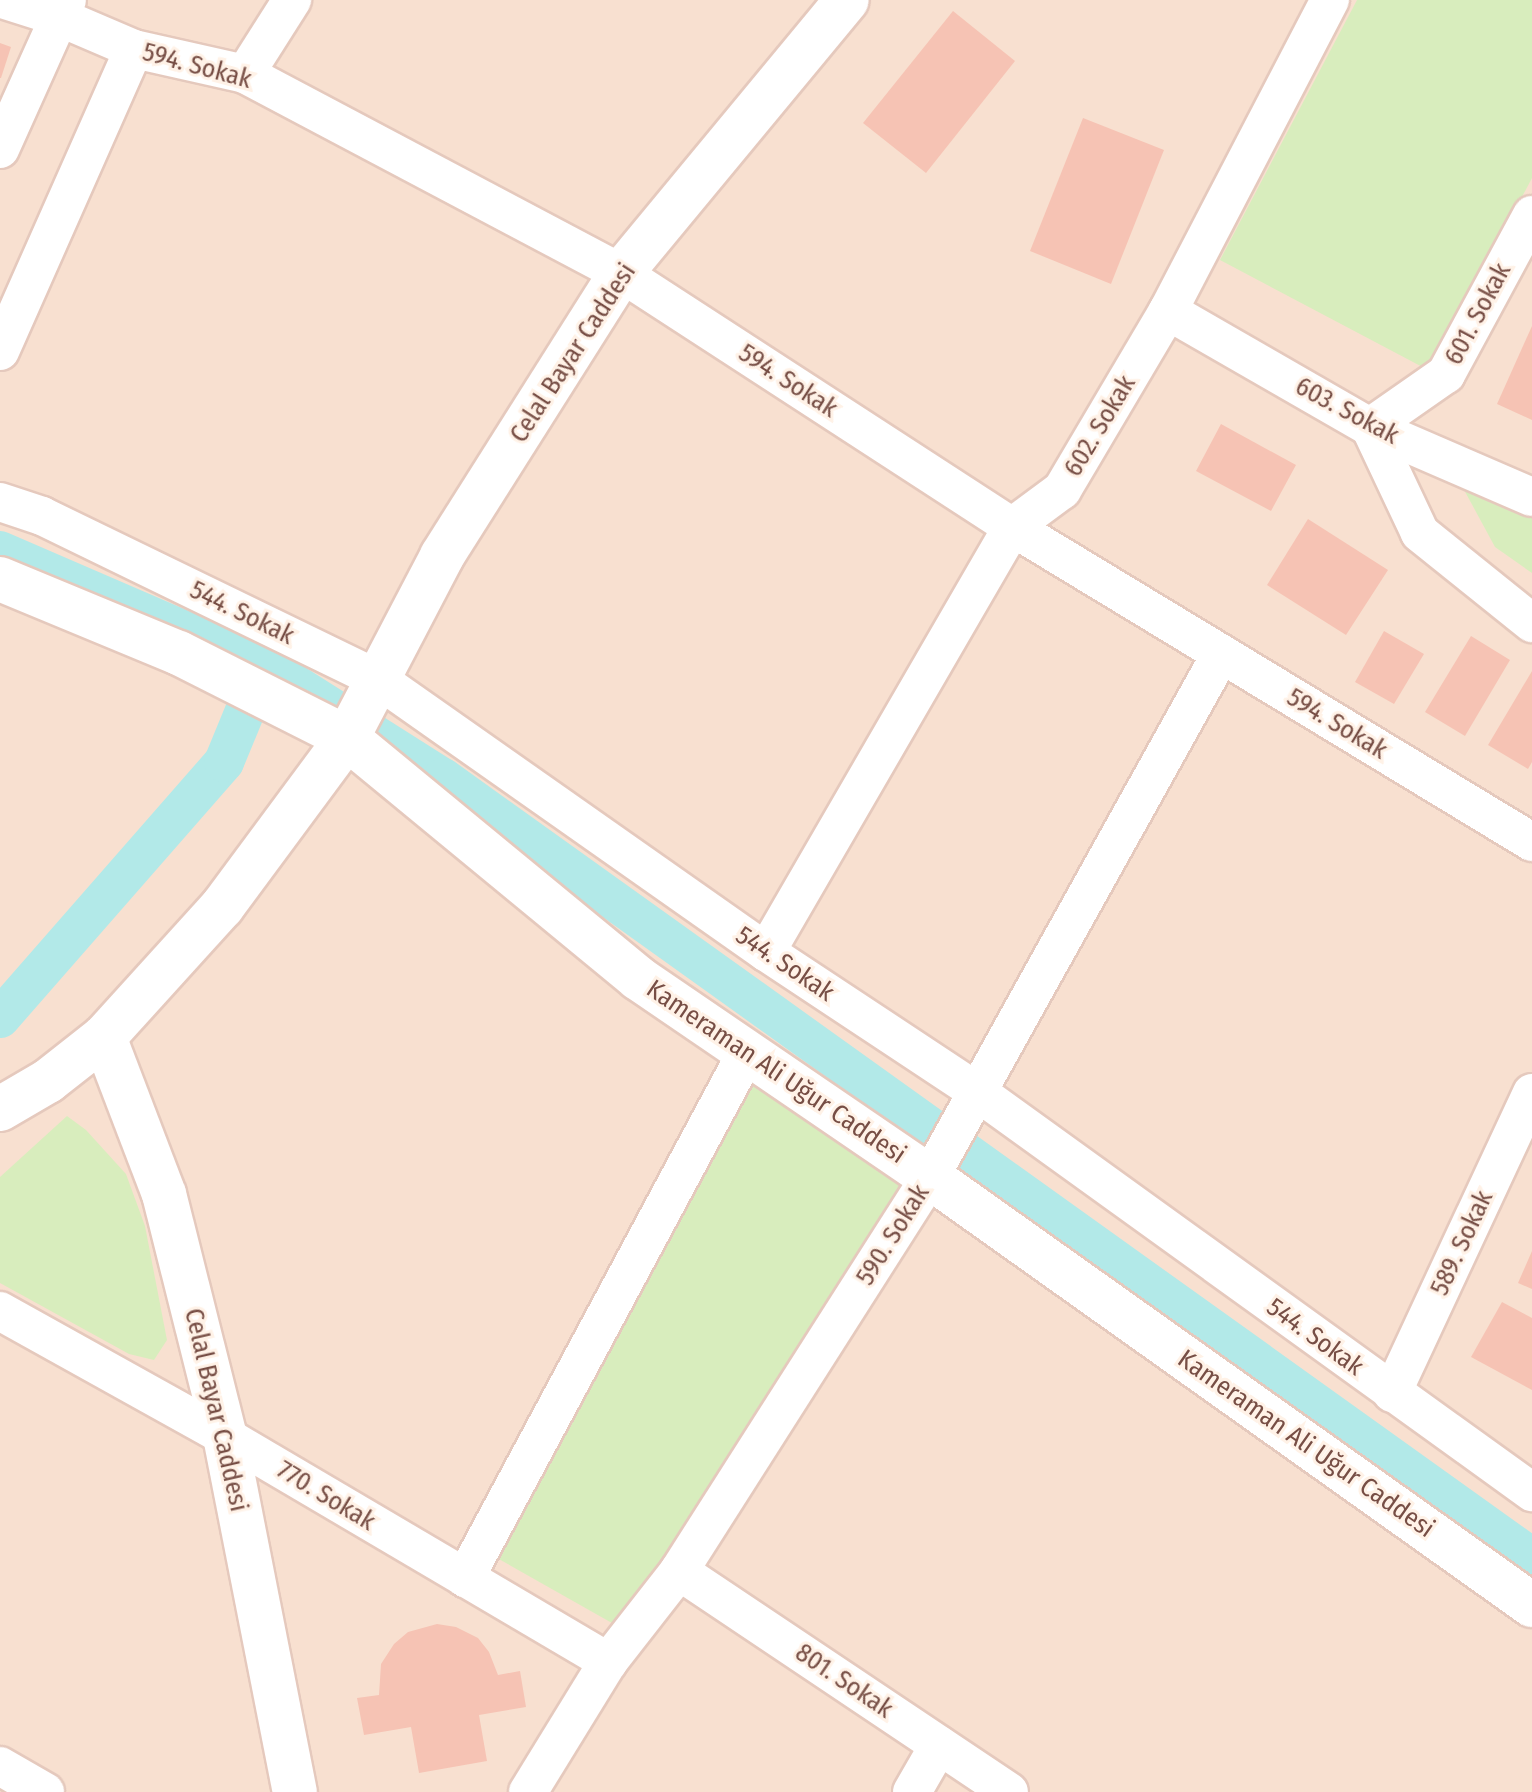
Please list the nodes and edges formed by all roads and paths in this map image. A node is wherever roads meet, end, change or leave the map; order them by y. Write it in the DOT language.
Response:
graph roads {
  1 [pos="5,0"];
  2 [pos="292,0"];
  3 [pos="847,0"];
  4 [pos="1330,0"];
  5 [pos="63,8"];
  6 [pos="134,49"];
  7 [pos="245,74"];
  8 [pos="0,149"];
  9 [pos="1532,215"];
  10 [pos="621,273"];
  11 [pos="1168,311"];
  12 [pos="0,351"];
  13 [pos="1370,427"];
  14 [pos="1532,497"];
  15 [pos="0,502"];
  16 [pos="1012,527"];
  17 [pos="0,579"];
  18 [pos="1532,623"];
  19 [pos="1221,654"];
  20 [pos="379,680"];
  21 [pos="347,738"];
  22 [pos="1532,842"];
  23 [pos="766,952"];
  24 [pos="104,1037"];
  25 [pos="747,1052"];
  26 [pos="976,1091"];
  27 [pos="1532,1093"];
  28 [pos="15,1100"];
  29 [pos="930,1177"];
  30 [pos="0,1311"];
  31 [pos="1392,1393"];
  32 [pos="225,1436"];
  33 [pos="1532,1492"];
  34 [pos="679,1571"];
  35 [pos="465,1578"];
  36 [pos="1532,1605"];
  37 [pos="608,1662"];
  38 [pos="939,1745"];
  39 [pos="0,1766"];
  40 [pos="45,1792"];
  41 [pos="295,1792"];
  42 [pos="528,1792"];
  43 [pos="912,1792"];
  44 [pos="1009,1792"];
  1 -- 5 [label="street, 594. Sokak"];
  2 -- 7 [label="street"];
  3 -- 10 [label="street, Celal Bayar Caddesi"];
  4 -- 11 [label="street, 602. Sokak"];
  5 -- 6 [label="street, 594. Sokak"];
  5 -- 8 [label="street"];
  6 -- 7 [label="street, 594. Sokak"];
  6 -- 12 [label="street"];
  7 -- 10 [label="street, 594. Sokak"];
  9 -- 13 [label="street, 601. Sokak"];
  10 -- 16 [label="street, 594. Sokak"];
  10 -- 20 [label="street, Celal Bayar Caddesi"];
  11 -- 13 [label="street, 603. Sokak"];
  11 -- 16 [label="street, 602. Sokak"];
  13 -- 14 [label="street, 603. Sokak"];
  13 -- 18 [label="street"];
  15 -- 20 [label="street, 544. Sokak"];
  16 -- 19 [label="street, 594. Sokak"];
  16 -- 23 [label="street, 602. Sokak"];
  17 -- 21 [label="street, Kameraman Ali Uğur Caddesi"];
  19 -- 22 [label="street, 594. Sokak"];
  19 -- 26 [label="street, 590. Sokak"];
  20 -- 21 [label="street, Celal Bayar Caddesi"];
  20 -- 23 [label="street, 544. Sokak"];
  21 -- 24 [label="street, Celal Bayar Caddesi"];
  21 -- 25 [label="street, Kameraman Ali Uğur Caddesi"];
  23 -- 26 [label="street, 544. Sokak"];
  24 -- 28 [label="street, Celal Bayar Caddesi"];
  24 -- 32 [label="street, Celal Bayar Caddesi"];
  25 -- 29 [label="street, Kameraman Ali Uğur Caddesi"];
  25 -- 35 [label="street"];
  26 -- 29 [label="street, 590. Sokak"];
  26 -- 31 [label="street, 544. Sokak"];
  27 -- 31 [label="street, 589. Sokak"];
  29 -- 34 [label="street, 590. Sokak"];
  29 -- 36 [label="street, Kameraman Ali Uğur Caddesi"];
  30 -- 32 [label="street, 770. Sokak"];
  31 -- 33 [label="street, 544. Sokak"];
  32 -- 35 [label="street, 770. Sokak"];
  32 -- 41 [label="street, Celal Bayar Caddesi"];
  34 -- 37 [label="street, 590. Sokak"];
  34 -- 38 [label="street, 801. Sokak"];
  35 -- 37 [label="street, 770. Sokak"];
  37 -- 42 [label="street, 590. Sokak"];
  38 -- 43 [label="street"];
  38 -- 44 [label="street, 801. Sokak"];
  39 -- 40 [label="street"];
}
